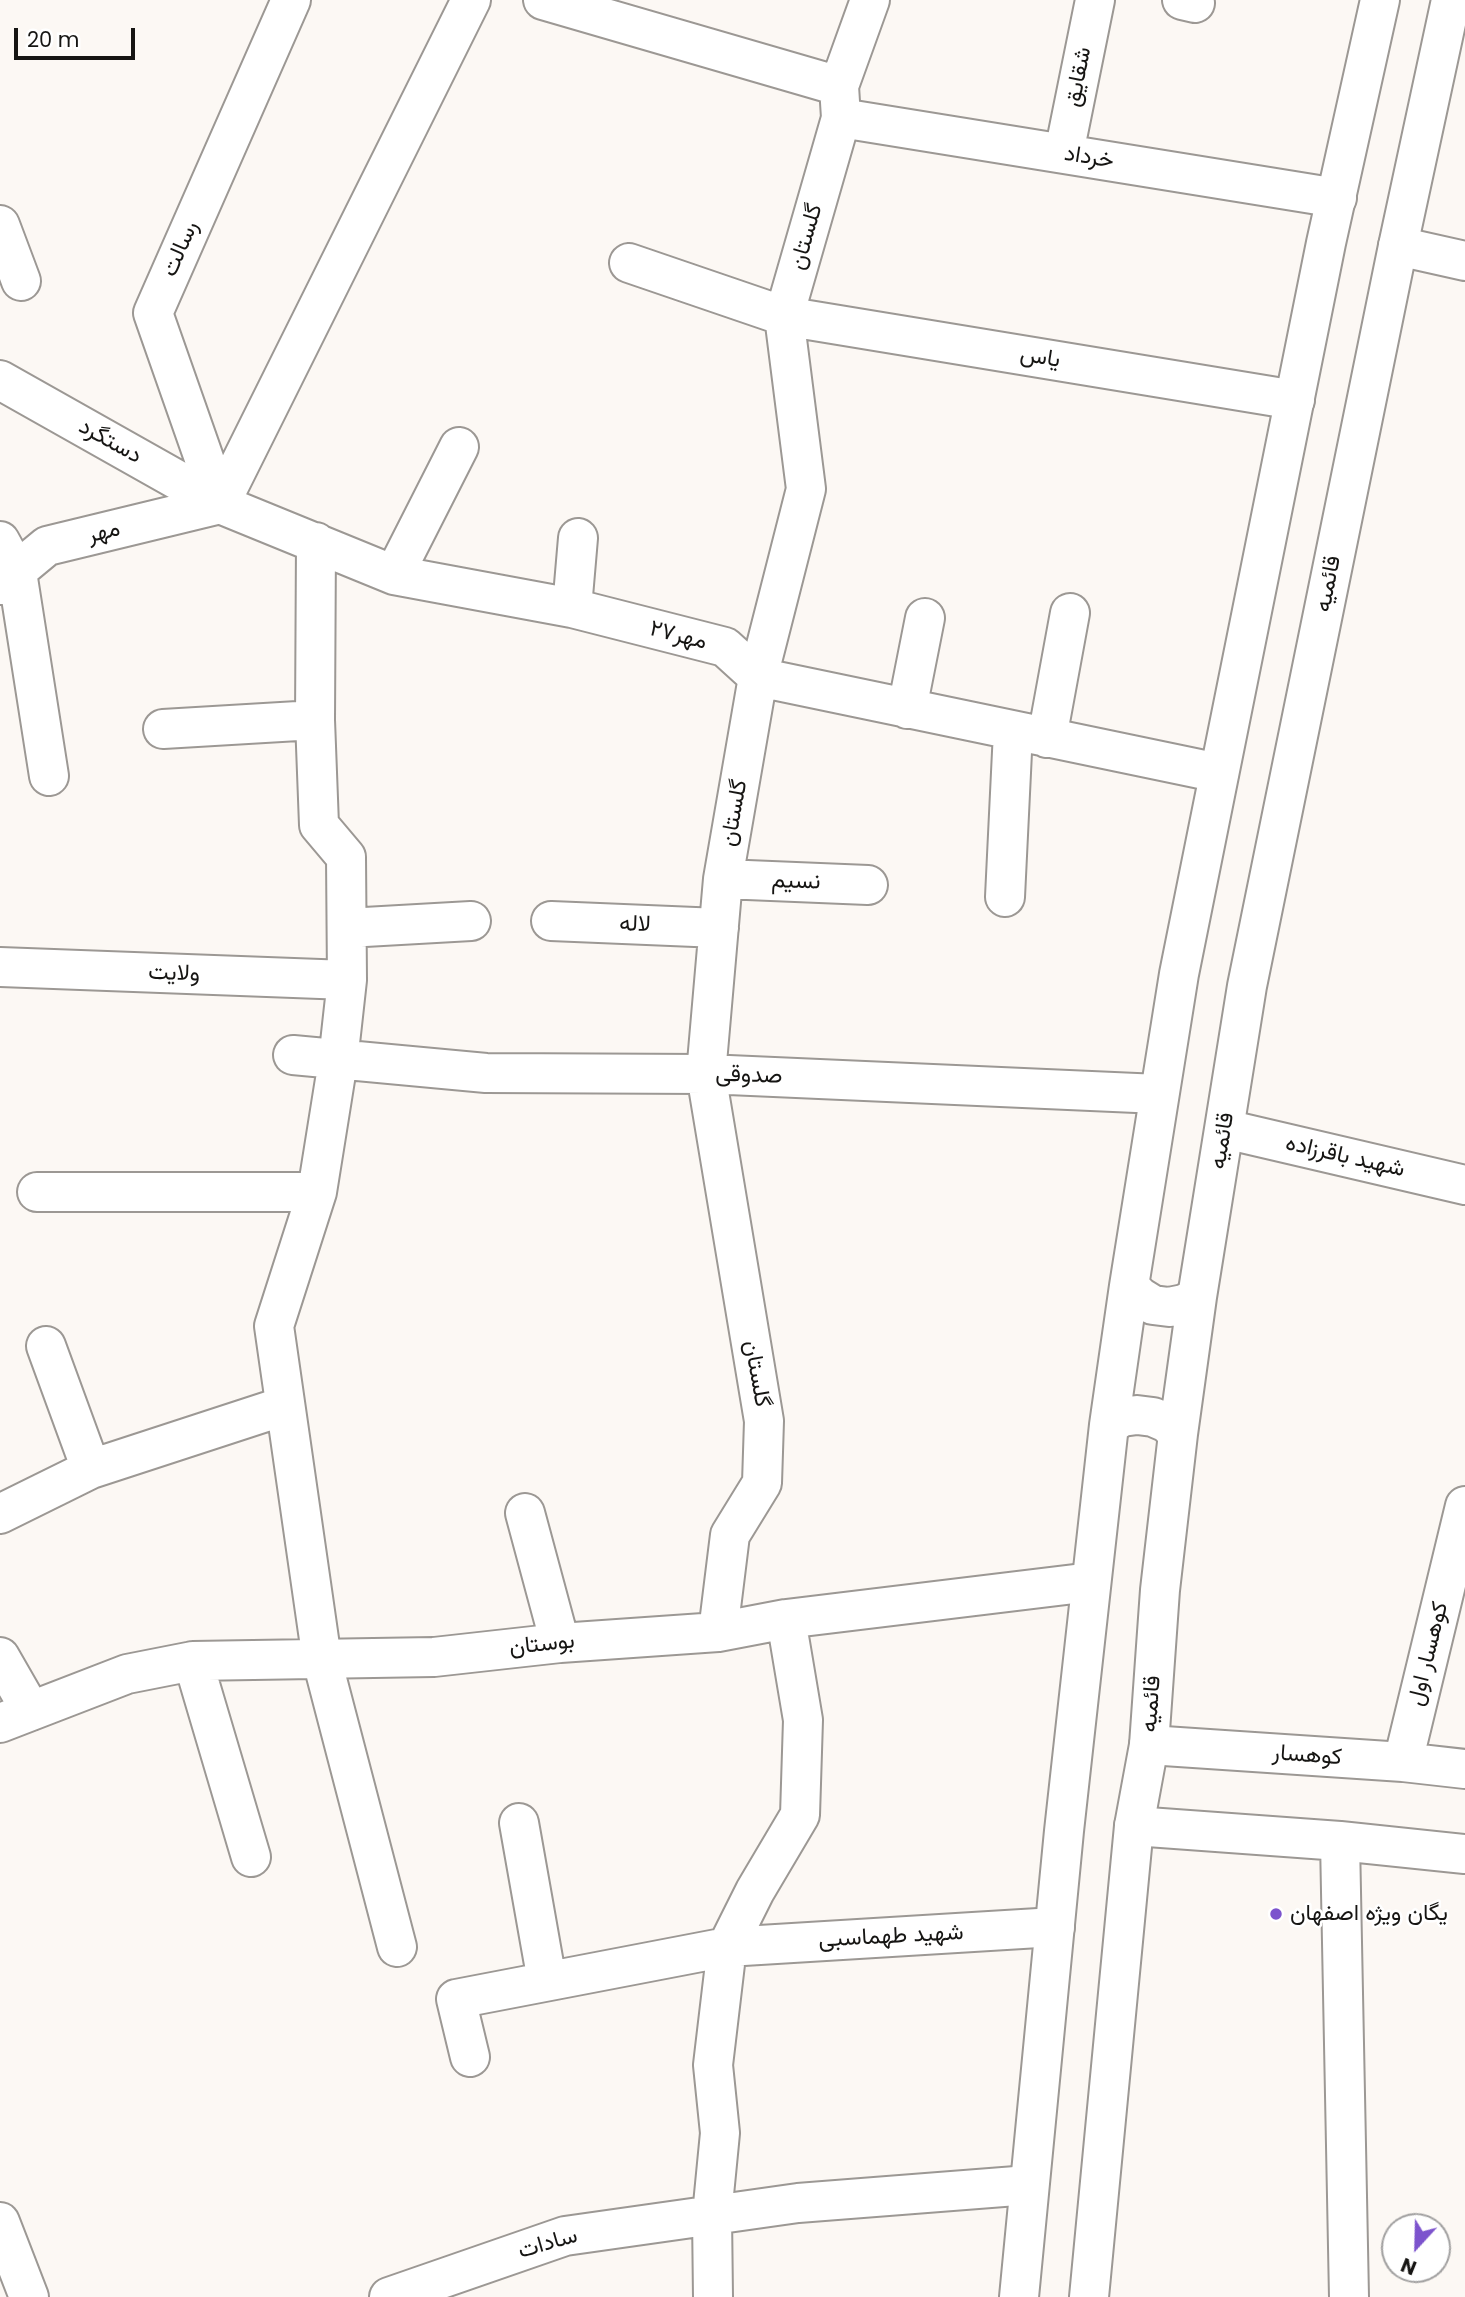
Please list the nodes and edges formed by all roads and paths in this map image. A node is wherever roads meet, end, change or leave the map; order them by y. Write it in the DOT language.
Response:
graph roads {
  1 [pos="291,0"];
  2 [pos="471,0"];
  3 [pos="543,0"];
  4 [pos="870,0"];
  5 [pos="1095,0"];
  6 [pos="1380,0"];
  7 [pos="1451,0"];
  8 [pos="840,102"];
  9 [pos="1064,153"];
  10 [pos="1337,198"];
  11 [pos="0,225"];
  12 [pos="1398,246"];
  13 [pos="1465,261"];
  14 [pos="629,263"];
  15 [pos="21,281"];
  16 [pos="785,316"];
  17 [pos="0,380"];
  18 [pos="1295,400"];
  19 [pos="458,447"];
  20 [pos="220,504"];
  21 [pos="578,538"];
  22 [pos="316,541"];
  23 [pos="6,566"];
  24 [pos="394,575"];
  25 [pos="572,608"];
  26 [pos="1070,613"];
  27 [pos="925,618"];
  28 [pos="758,677"];
  29 [pos="906,709"];
  30 [pos="315,720"];
  31 [pos="163,729"];
  32 [pos="1030,734"];
  33 [pos="1219,773"];
  34 [pos="49,776"];
  35 [pos="723,879"];
  36 [pos="868,885"];
  37 [pos="1005,897"];
  38 [pos="471,921"];
  39 [pos="551,921"];
  40 [pos="346,928"];
  41 [pos="719,928"];
  42 [pos="0,967"];
  43 [pos="347,980"];
  44 [pos="293,1055"];
  45 [pos="338,1061"];
  46 [pos="706,1074"];
  47 [pos="1159,1094"];
  48 [pos="1225,1129"];
  49 [pos="1465,1185"];
  50 [pos="37,1192"];
  51 [pos="317,1192"];
  52 [pos="1129,1286"];
  53 [pos="1197,1297"];
  54 [pos="47,1346"];
  55 [pos="284,1406"];
  56 [pos="1109,1425"];
  57 [pos="1178,1434"];
  58 [pos="90,1469"];
  59 [pos="1465,1506"];
  60 [pos="525,1513"];
  61 [pos="0,1514"];
  62 [pos="1091,1582"];
  63 [pos="786,1619"];
  64 [pos="718,1632"];
  65 [pos="560,1643"];
  66 [pos="0,1657"];
  67 [pos="322,1660"];
  68 [pos="193,1661"];
  69 [pos="16,1717"];
  70 [pos="1149,1745"];
  71 [pos="1403,1762"];
  72 [pos="1465,1769"];
  73 [pos="519,1823"];
  74 [pos="1134,1826"];
  75 [pos="1340,1841"];
  76 [pos="1465,1854"];
  77 [pos="251,1857"];
  78 [pos="1055,1927"];
  79 [pos="397,1947"];
  80 [pos="727,1947"];
  81 [pos="547,1980"];
  82 [pos="470,2057"];
  83 [pos="1029,2185"];
  84 [pos="712,2215"];
  85 [pos="0,2222"];
  86 [pos="29,2297"];
  87 [pos="389,2297"];
  88 [pos="713,2297"];
  89 [pos="1019,2297"];
  90 [pos="1089,2297"];
  91 [pos="1349,2297"];
  1 -- 20 [label="street, رسالت"];
  2 -- 20 [label="street"];
  3 -- 8 [label="street, خرداد"];
  4 -- 8 [label="street, گلستان"];
  5 -- 9 [label="street, شقایق"];
  6 -- 10 [label="street"];
  7 -- 12 [label="street, قائمیه"];
  8 -- 9 [label="street, خرداد"];
  8 -- 16 [label="street, گلستان"];
  9 -- 10 [label="street, خرداد"];
  10 -- 18 [label="street"];
  11 -- 15 [label="street"];
  12 -- 13 [label="street"];
  12 -- 48 [label="street, قائمیه"];
  14 -- 16 [label="street, یاس"];
  16 -- 18 [label="street, یاس"];
  16 -- 28 [label="street, گلستان"];
  17 -- 20 [label="street, دستگرد"];
  18 -- 33 [label="street"];
  19 -- 24 [label="street"];
  20 -- 22 [label="street, مهر۲۷"];
  20 -- 23 [label="street, مهر"];
  21 -- 25 [label="street"];
  22 -- 24 [label="street, مهر۲۷"];
  22 -- 30 [label="street"];
  23 -- 34 [label="street"];
  24 -- 25 [label="street, مهر۲۷"];
  25 -- 28 [label="street, مهر۲۷"];
  26 -- 32 [label="street"];
  27 -- 29 [label="street"];
  28 -- 29 [label="street, مهر۲۷"];
  28 -- 35 [label="street, گلستان"];
  29 -- 32 [label="street, مهر۲۷"];
  30 -- 31 [label="street"];
  30 -- 40 [label="street"];
  32 -- 33 [label="street, مهر۲۷"];
  32 -- 37 [label="street"];
  33 -- 47 [label="street"];
  35 -- 36 [label="street, نسیم"];
  35 -- 41 [label="street, گلستان"];
  38 -- 40 [label="street"];
  39 -- 41 [label="street, لاله"];
  40 -- 43 [label="street"];
  41 -- 46 [label="street, گلستان"];
  42 -- 43 [label="street, ولایت"];
  43 -- 45 [label="street"];
  44 -- 45 [label="street, صدوقی"];
  45 -- 46 [label="street, صدوقی"];
  45 -- 51 [label="street"];
  46 -- 47 [label="street, صدوقی"];
  46 -- 64 [label="street, گلستان"];
  47 -- 52 [label="street"];
  48 -- 49 [label="street, شهید باقرزاده"];
  48 -- 53 [label="street, قائمیه"];
  50 -- 51 [label="street"];
  51 -- 55 [label="street"];
  52 -- 53 [label="street"];
  52 -- 56 [label="street"];
  53 -- 57 [label="street, قائمیه"];
  54 -- 58 [label="street"];
  55 -- 58 [label="street"];
  55 -- 67 [label="street"];
  56 -- 57 [label="street"];
  56 -- 62 [label="street"];
  57 -- 70 [label="street, قائمیه"];
  58 -- 61 [label="street"];
  59 -- 71 [label="street, کوهسار اول"];
  60 -- 65 [label="street"];
  62 -- 63 [label="street, بوستان"];
  62 -- 78 [label="street"];
  63 -- 64 [label="street, بوستان"];
  63 -- 80 [label="street"];
  64 -- 65 [label="street, بوستان"];
  65 -- 67 [label="street, بوستان"];
  66 -- 69 [label="street"];
  67 -- 68 [label="street, بوستان"];
  67 -- 79 [label="street"];
  68 -- 69 [label="street, بوستان"];
  68 -- 77 [label="street"];
  70 -- 71 [label="street, کوهسار"];
  70 -- 74 [label="street, قائمیه"];
  71 -- 72 [label="street, کوهسار"];
  73 -- 81 [label="street"];
  74 -- 75 [label="street"];
  74 -- 90 [label="street, قائمیه"];
  75 -- 76 [label="street"];
  75 -- 91 [label="street"];
  78 -- 80 [label="street, شهید طهماسبی"];
  78 -- 83 [label="street"];
  80 -- 81 [label="street, شهید طهماسبی"];
  80 -- 84 [label="street"];
  81 -- 82 [label="street, شهید طهماسبی"];
  83 -- 84 [label="street, سادات"];
  83 -- 89 [label="street"];
  84 -- 87 [label="street, سادات"];
  84 -- 88 [label="street"];
  85 -- 86 [label="street"];
}
